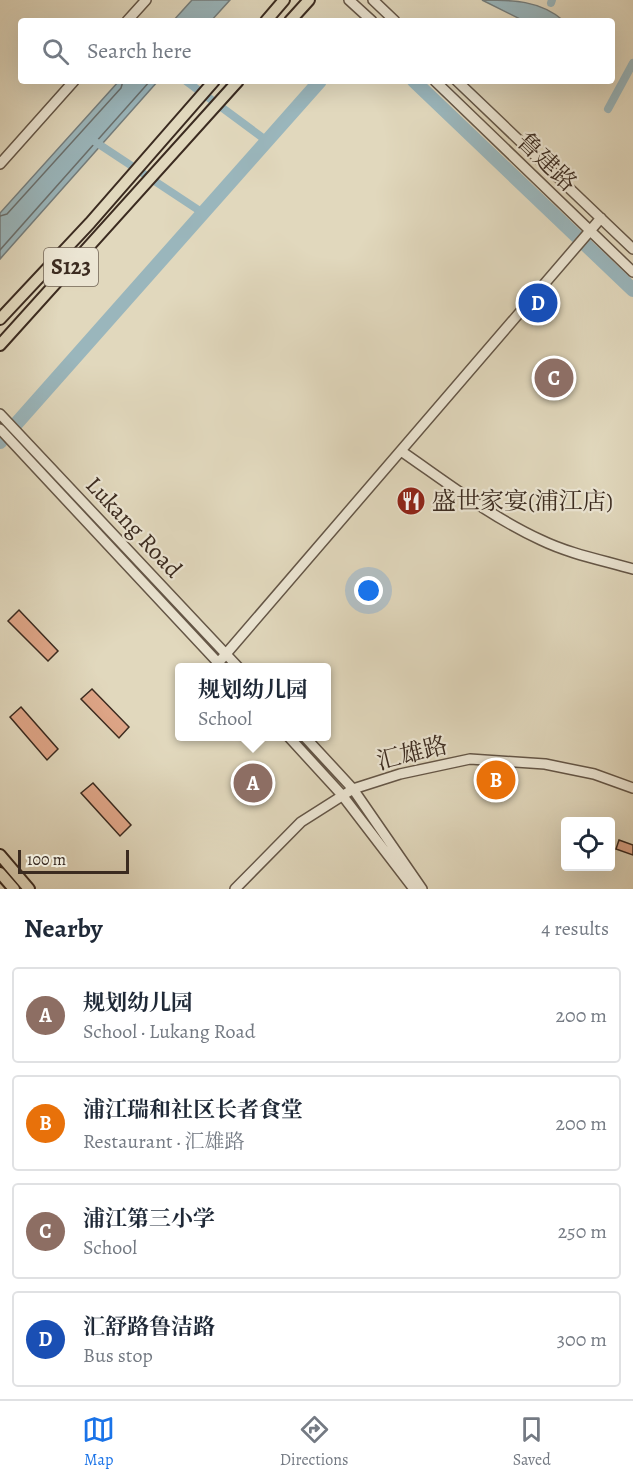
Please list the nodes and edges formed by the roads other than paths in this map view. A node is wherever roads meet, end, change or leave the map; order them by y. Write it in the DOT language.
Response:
graph roads {
  1 [pos="146,0"];
  2 [pos="284,0"];
  3 [pos="309,0"];
  4 [pos="350,0"];
  5 [pos="373,0"];
  6 [pos="130,18"];
  7 [pos="269,18"];
  8 [pos="293,18"];
  9 [pos="369,18"];
  10 [pos="391,18"];
  11 [pos="71,84"];
  12 [pos="235,84"];
  13 [pos="438,84"];
  14 [pos="460,84"];
  15 [pos="211,85"];
  16 [pos="0,164"];
  17 [pos="601,218"];
  18 [pos="590,231"];
  19 [pos="633,249"];
  20 [pos="633,272"];
  21 [pos="0,319"];
  22 [pos="0,345"];
  23 [pos="0,414"];
  24 [pos="0,429"];
  25 [pos="401,451"];
  26 [pos="633,569"];
  27 [pos="226,654"];
  28 [pos="219,663"];
  29 [pos="222,663"];
  30 [pos="234,663"];
  31 [pos="293,741"];
  32 [pos="309,741"];
  33 [pos="633,788"];
  34 [pos="353,789"];
  35 [pos="342,795"];
  36 [pos="0,855"];
  37 [pos="0,873"];
  38 [pos="14,889"];
  39 [pos="28,889"];
  40 [pos="235,889"];
  41 [pos="414,889"];
  42 [pos="422,889"];
  1 -- 6 [label="street"];
  2 -- 7 [label="main road"];
  3 -- 8 [label="main road"];
  4 -- 9 [label="street"];
  5 -- 10 [label="street"];
  11 -- 16 [label="street"];
  12 -- 22 [label="main road, S123"];
  13 -- 18 [label="street, 鲁建路"];
  14 -- 17 [label="street"];
  15 -- 21 [label="main road, S123"];
  17 -- 18 [label="street"];
  17 -- 19 [label="street"];
  18 -- 20 [label="street, 鲁建路"];
  18 -- 25 [label="street"];
  23 -- 27 [label="street, Lukang Road"];
  24 -- 28 [label="street, Lukang Road"];
  25 -- 26 [label="street"];
  25 -- 27 [label="street"];
  27 -- 29 [label="street"];
  27 -- 30 [label="street, Lukang Road"];
  31 -- 35 [label="street"];
  32 -- 34 [label="street"];
  33 -- 34 [label="street, 汇雄路"];
  34 -- 35 [label="street, 汇雄路"];
  34 -- 42 [label="street"];
  35 -- 40 [label="street, 汇雄路"];
  35 -- 41 [label="street"];
  36 -- 39 [label="main road"];
  37 -- 38 [label="main road"];
}
